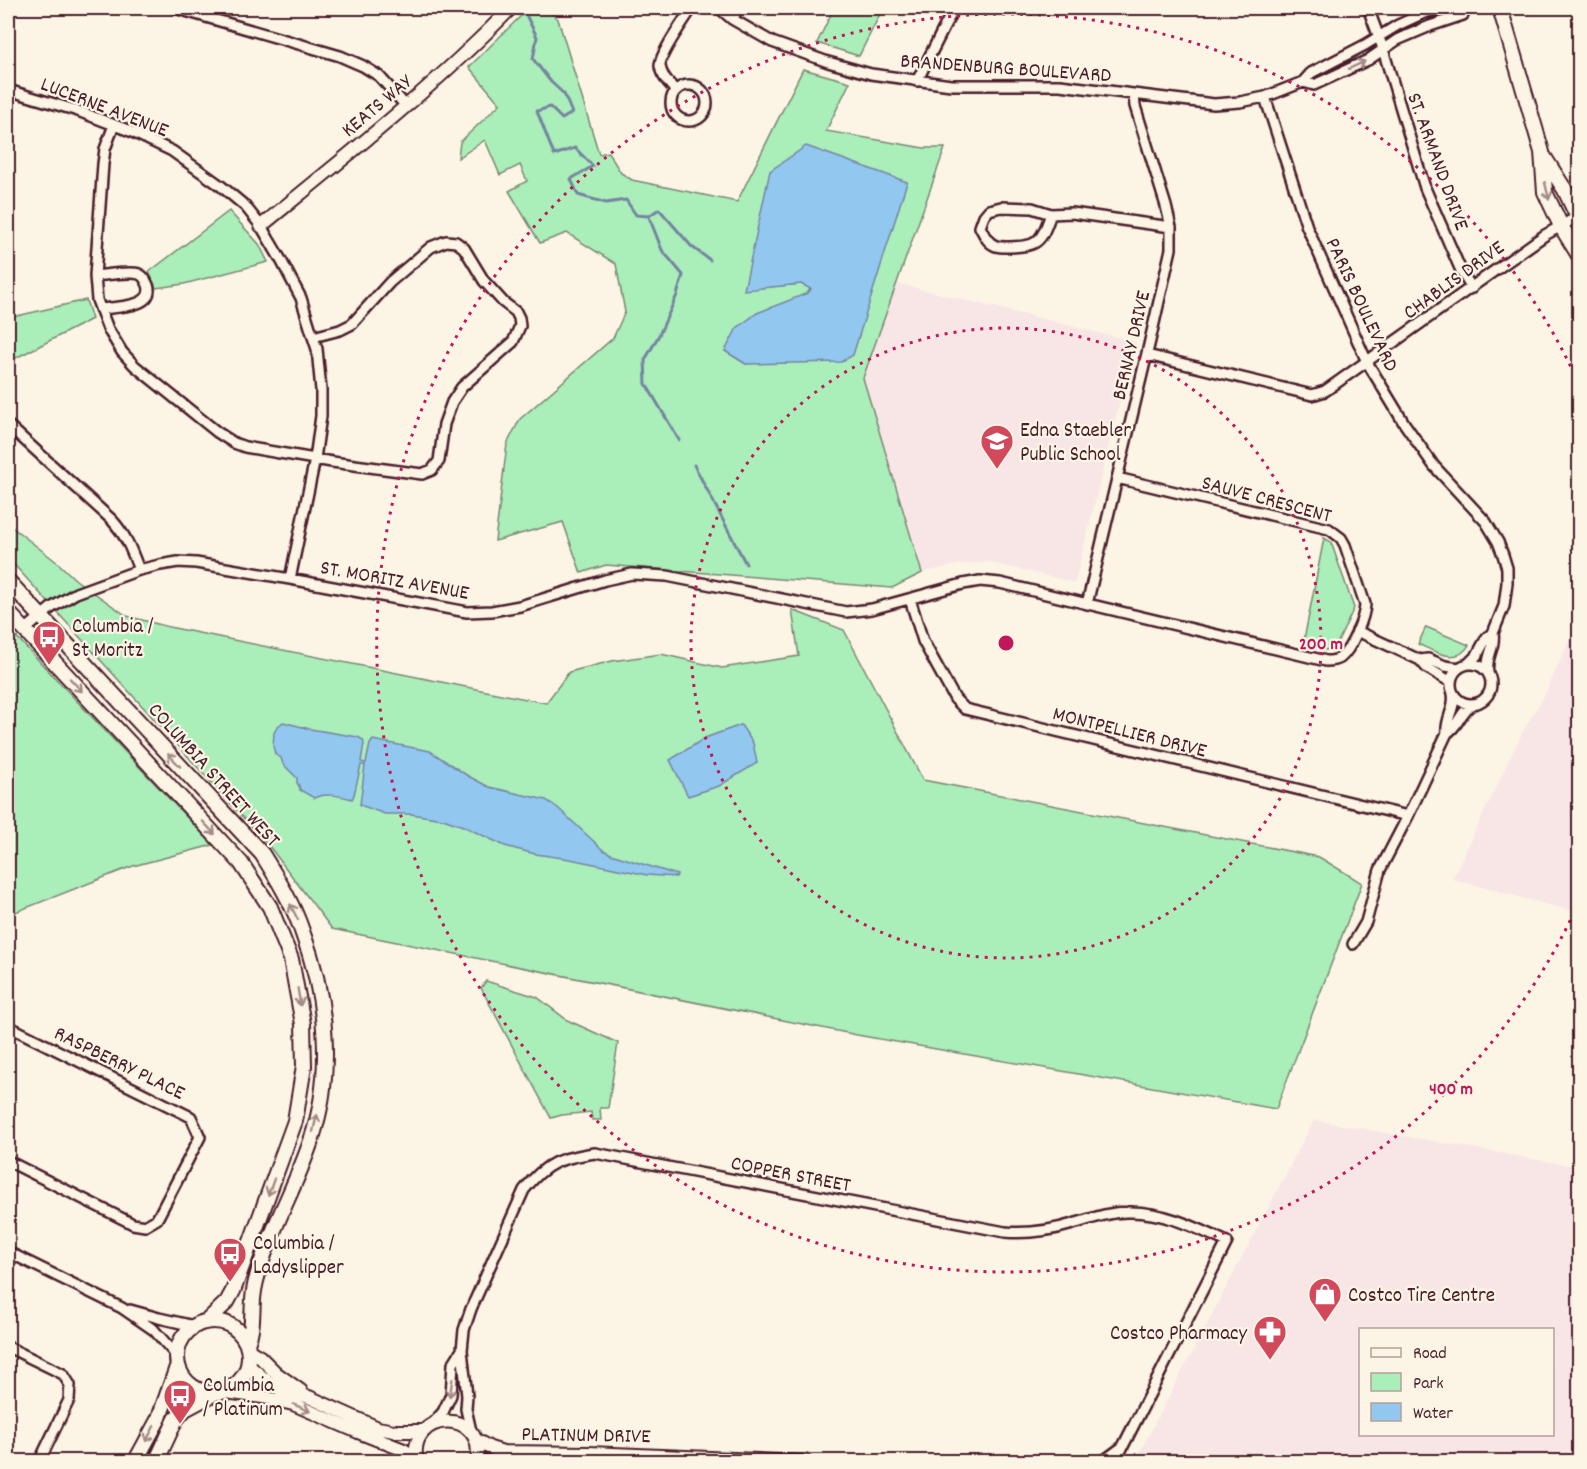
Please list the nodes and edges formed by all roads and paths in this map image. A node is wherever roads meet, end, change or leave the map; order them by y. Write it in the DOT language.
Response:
graph roads {
  1 [pos="175,8"];
  2 [pos="511,8"];
  3 [pos="692,8"];
  4 [pos="719,8"];
  5 [pos="739,8"];
  6 [pos="954,8"];
  7 [pos="1368,8"];
  8 [pos="1444,8"];
  9 [pos="1467,8"];
  10 [pos="1500,8"];
  11 [pos="732,19"];
  12 [pos="1381,43"];
  13 [pos="917,81"];
  14 [pos="1303,82"];
  15 [pos="8,90"];
  16 [pos="675,90"];
  17 [pos="1134,95"];
  18 [pos="1265,97"];
  19 [pos="406,106"];
  20 [pos="114,125"];
  21 [pos="1542,152"];
  22 [pos="1051,214"];
  23 [pos="1578,219"];
  24 [pos="261,226"];
  25 [pos="1561,226"];
  26 [pos="1171,227"];
  27 [pos="1580,257"];
  28 [pos="95,276"];
  29 [pos="1472,288"];
  30 [pos="100,309"];
  31 [pos="313,337"];
  32 [pos="1147,355"];
  33 [pos="1367,362"];
  34 [pos="8,425"];
  35 [pos="315,459"];
  36 [pos="1118,478"];
  37 [pos="139,570"];
  38 [pos="290,579"];
  39 [pos="8,581"];
  40 [pos="910,599"];
  41 [pos="1087,604"];
  42 [pos="8,612"];
  43 [pos="40,616"];
  44 [pos="25,630"];
  45 [pos="1357,631"];
  46 [pos="1493,633"];
  47 [pos="1420,660"];
  48 [pos="1463,666"];
  49 [pos="1488,673"];
  50 [pos="1451,682"];
  51 [pos="1453,694"];
  52 [pos="1473,704"];
  53 [pos="1447,733"];
  54 [pos="1408,816"];
  55 [pos="1353,944"];
  56 [pos="8,1026"];
  57 [pos="8,1161"];
  58 [pos="8,1252"];
  59 [pos="122,1308"];
  60 [pos="200,1324"];
  61 [pos="8,1347"];
  62 [pos="247,1347"];
  63 [pos="462,1350"];
  64 [pos="177,1361"];
  65 [pos="248,1365"];
  66 [pos="219,1393"];
  67 [pos="309,1397"];
  68 [pos="428,1427"];
  69 [pos="473,1436"];
  70 [pos="1123,1446"];
  71 [pos="417,1460"];
  72 [pos="39,1461"];
  73 [pos="135,1461"];
  74 [pos="156,1461"];
  75 [pos="477,1461"];
  76 [pos="806,1461"];
  77 [pos="1102,1461"];
  78 [pos="1114,1461"];
  1 -- 19 [label="street"];
  2 -- 19 [label="street, KEATS WAY"];
  3 -- 16 [label="street"];
  4 -- 11 [label="street, BRANDENBURG BOULEVARD"];
  5 -- 11 [label="street"];
  6 -- 13 [label="street"];
  7 -- 12 [label="street, ST. ARMAND DRIVE"];
  8 -- 12 [label="street, BRANDENBURG BOULEVARD"];
  9 -- 12 [label="street, BRANDENBURG BOULEVARD"];
  10 -- 21 [label="main road"];
  11 -- 13 [label="street, BRANDENBURG BOULEVARD"];
  12 -- 14 [label="street, BRANDENBURG BOULEVARD"];
  14 -- 12 [label="street, BRANDENBURG BOULEVARD, one-way"];
  12 -- 29 [label="street, ST. ARMAND DRIVE"];
  13 -- 17 [label="street, BRANDENBURG BOULEVARD"];
  14 -- 18 [label="street, BRANDENBURG BOULEVARD"];
  15 -- 20 [label="street, LUCERNE AVENUE"];
  16 -- 16 [label="street"];
  17 -- 18 [label="street, BRANDENBURG BOULEVARD"];
  17 -- 26 [label="street, BERNAY DRIVE"];
  18 -- 33 [label="street, PARIS BOULEVARD"];
  19 -- 24 [label="street, KEATS WAY"];
  20 -- 24 [label="street, LUCERNE AVENUE"];
  20 -- 28 [label="street"];
  21 -- 23 [label="main road"];
  21 -- 25 [label="main road, one-way"];
  22 -- 22 [label="street"];
  22 -- 26 [label="street"];
  23 -- 25 [label="street, CHABLIS DRIVE"];
  24 -- 31 [label="street, LUCERNE AVENUE"];
  25 -- 27 [label="main road"];
  25 -- 29 [label="street, CHABLIS DRIVE"];
  26 -- 32 [label="street, BERNAY DRIVE"];
  28 -- 30 [label="street"];
  28 -- 30 [label="street"];
  29 -- 33 [label="street, CHABLIS DRIVE"];
  30 -- 35 [label="street"];
  31 -- 35 [label="street, LUCERNE AVENUE"];
  31 -- 35 [label="street"];
  32 -- 33 [label="street, CHABLIS DRIVE"];
  32 -- 36 [label="street, BERNAY DRIVE"];
  33 -- 46 [label="street, PARIS BOULEVARD"];
  34 -- 37 [label="street"];
  35 -- 38 [label="street, LUCERNE AVENUE"];
  36 -- 41 [label="street, BERNAY DRIVE"];
  36 -- 45 [label="street, SAUVE CRESCENT"];
  37 -- 38 [label="street, ST. MORITZ AVENUE"];
  37 -- 43 [label="street, ST. MORITZ AVENUE"];
  38 -- 40 [label="street, ST. MORITZ AVENUE"];
  39 -- 43 [label="main road, COLUMBIA STREET WEST"];
  40 -- 41 [label="street, ST. MORITZ AVENUE"];
  40 -- 54 [label="street, MONTPELLIER DRIVE"];
  41 -- 45 [label="street, SAUVE CRESCENT"];
  42 -- 44 [label="main road, COLUMBIA STREET WEST"];
  43 -- 44 [label="street, ST. MORITZ AVENUE"];
  62 -- 43 [label="main road, COLUMBIA STREET WEST, one-way"];
  44 -- 60 [label="main road, COLUMBIA STREET WEST, one-way"];
  45 -- 47 [label="street"];
  46 -- 48 [label="street, PARIS BOULEVARD"];
  46 -- 49 [label="street, PARIS BOULEVARD"];
  47 -- 48 [label="street"];
  47 -- 50 [label="street"];
  48 -- 49 [label="street"];
  48 -- 50 [label="street"];
  49 -- 52 [label="street"];
  50 -- 51 [label="street"];
  51 -- 52 [label="street"];
  51 -- 53 [label="street"];
  52 -- 53 [label="street"];
  53 -- 54 [label="street"];
  54 -- 55 [label="street"];
  56 -- 57 [label="street, RASPBERRY PLACE"];
  58 -- 59 [label="street"];
  59 -- 60 [label="street"];
  59 -- 64 [label="street"];
  60 -- 62 [label="main road"];
  60 -- 64 [label="main road"];
  61 -- 72 [label="street"];
  62 -- 65 [label="main road"];
  62 -- 67 [label="street"];
  63 -- 68 [label="street, one-way"];
  63 -- 69 [label="street"];
  63 -- 70 [label="street, COPPER STREET"];
  64 -- 66 [label="main road"];
  64 -- 73 [label="main road, one-way"];
  65 -- 66 [label="main road"];
  65 -- 67 [label="street"];
  66 -- 71 [label="street, one-way"];
  66 -- 74 [label="main road"];
  67 -- 68 [label="street"];
  68 -- 69 [label="street, PLATINUM DRIVE"];
  68 -- 71 [label="street"];
  69 -- 75 [label="street"];
  69 -- 76 [label="street, PLATINUM DRIVE"];
  70 -- 77 [label="street"];
  70 -- 78 [label="street"];
}
